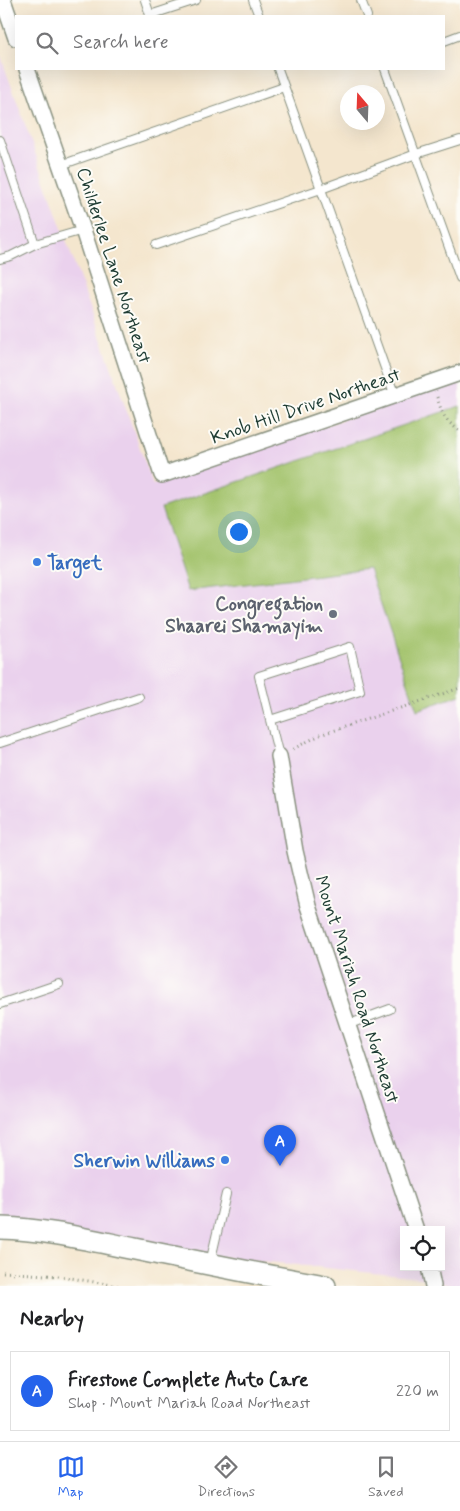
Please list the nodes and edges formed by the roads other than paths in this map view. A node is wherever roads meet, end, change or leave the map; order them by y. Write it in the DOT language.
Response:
graph roads {
  1 [pos="3,0"];
  2 [pos="145,0"];
  3 [pos="196,0"];
  4 [pos="253,0"];
  5 [pos="361,0"];
  6 [pos="259,15"];
  7 [pos="367,15"];
  8 [pos="15,35"];
  9 [pos="460,35"];
  10 [pos="445,41"];
  11 [pos="27,70"];
  12 [pos="278,70"];
  13 [pos="385,70"];
  14 [pos="284,86"];
  15 [pos="0,140"];
  16 [pos="460,140"];
  17 [pos="416,154"];
  18 [pos="61,165"];
  19 [pos="321,188"];
  20 [pos="83,230"];
  21 [pos="35,244"];
  22 [pos="156,245"];
  23 [pos="0,259"];
  24 [pos="460,278"];
  25 [pos="460,373"];
  26 [pos="396,396"];
  27 [pos="162,475"];
  28 [pos="139,698"];
  29 [pos="270,720"];
  30 [pos="0,743"];
  31 [pos="279,756"];
  32 [pos="58,984"];
  33 [pos="0,1004"];
  34 [pos="390,1010"];
  35 [pos="347,1025"];
  36 [pos="226,1194"];
  37 [pos="415,1226"];
  38 [pos="0,1228"];
  39 [pos="209,1265"];
  40 [pos="430,1271"];
  41 [pos="324,1286"];
  42 [pos="433,1286"];
  1 -- 8 [label="street"];
  2 -- 3 [label="lane"];
  4 -- 6 [label="lane"];
  5 -- 7 [label="lane"];
  9 -- 10 [label="lane"];
  11 -- 18 [label="street, Childerlee Lane Northeast"];
  12 -- 14 [label="lane"];
  13 -- 17 [label="lane"];
  14 -- 18 [label="lane"];
  14 -- 19 [label="lane"];
  15 -- 21 [label="lane"];
  16 -- 17 [label="lane"];
  17 -- 19 [label="lane"];
  17 -- 24 [label="lane"];
  18 -- 20 [label="street, Childerlee Lane Northeast"];
  19 -- 22 [label="lane"];
  19 -- 26 [label="lane"];
  20 -- 21 [label="lane"];
  20 -- 27 [label="street, Childerlee Lane Northeast"];
  21 -- 23 [label="lane"];
  25 -- 26 [label="street, Knob Hill Drive Northeast"];
  26 -- 27 [label="street, Knob Hill Drive Northeast"];
  28 -- 30 [label="lane"];
  29 -- 29 [label="lane"];
  29 -- 31 [label="lane"];
  31 -- 35 [label="street, Mount Mariah Road Northeast"];
  32 -- 33 [label="lane"];
  34 -- 35 [label="lane"];
  35 -- 37 [label="street, Mount Mariah Road Northeast"];
  36 -- 39 [label="lane"];
  38 -- 39 [label="main road"];
  39 -- 41 [label="main road"];
  40 -- 42 [label="street"];
}
